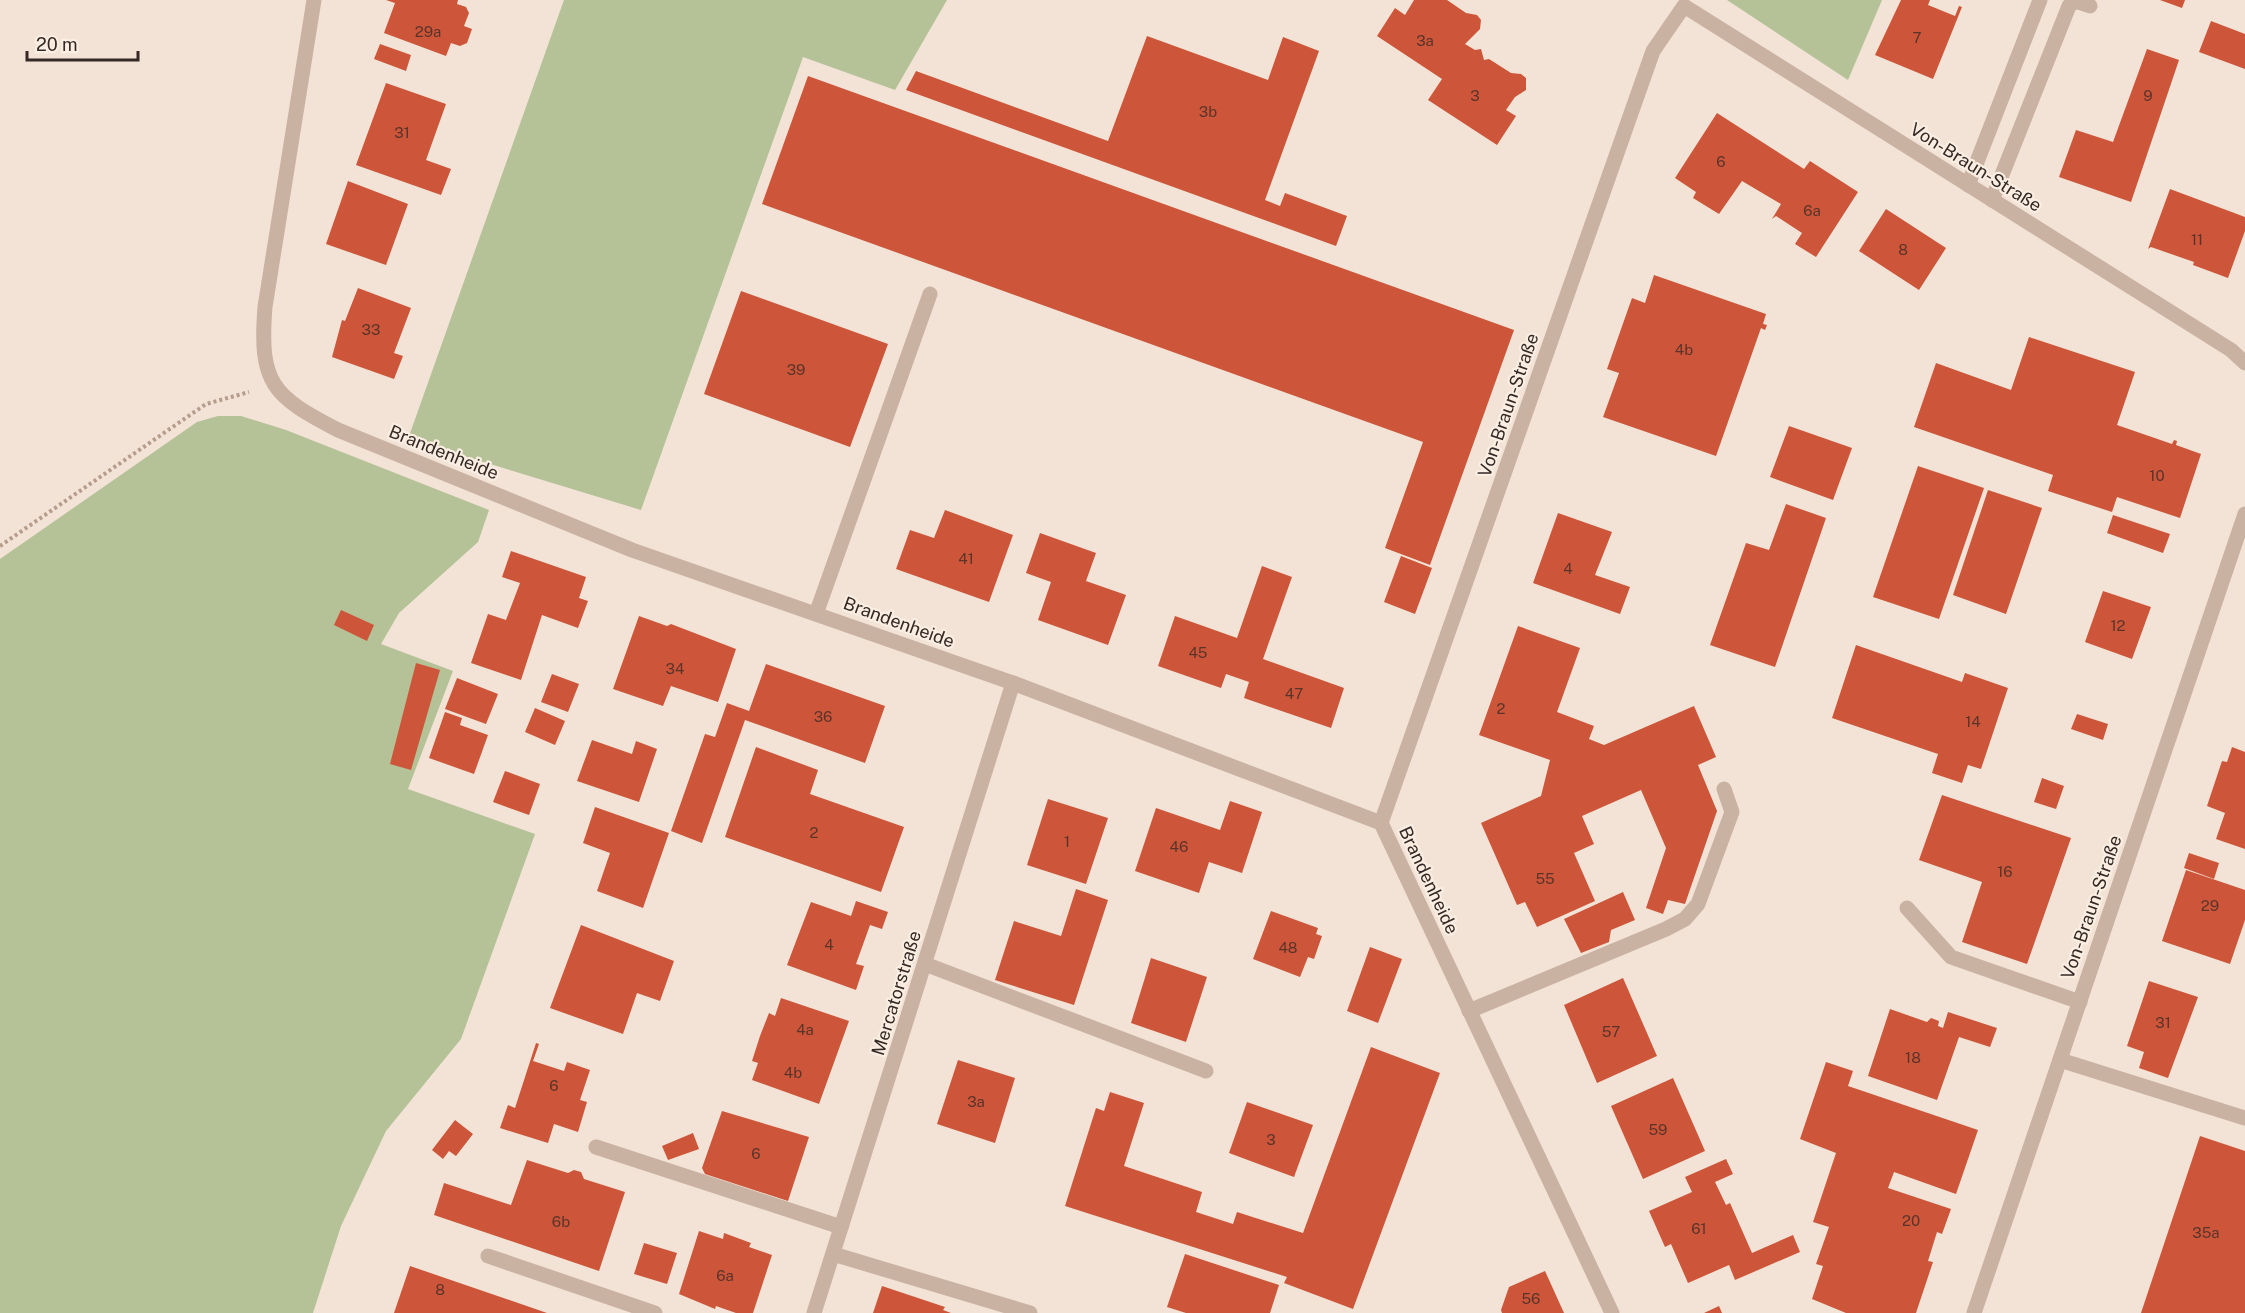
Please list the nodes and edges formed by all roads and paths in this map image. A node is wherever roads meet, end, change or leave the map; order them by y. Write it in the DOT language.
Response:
graph roads {
  1 [pos="314,0"];
  2 [pos="2040,0"];
  3 [pos="1679,3"];
  4 [pos="2090,6"];
  5 [pos="1968,185"];
  6 [pos="1992,200"];
  7 [pos="930,294"];
  8 [pos="2245,363"];
  9 [pos="273,386"];
  10 [pos="2245,514"];
  11 [pos="0,546"];
  12 [pos="816,614"];
  13 [pos="1013,683"];
  14 [pos="1724,789"];
  15 [pos="1381,823"];
  16 [pos="1907,908"];
  17 [pos="925,964"];
  18 [pos="2080,1002"];
  19 [pos="1469,1011"];
  20 [pos="2060,1060"];
  21 [pos="1206,1071"];
  22 [pos="2245,1118"];
  23 [pos="596,1148"];
  24 [pos="841,1227"];
  25 [pos="832,1254"];
  26 [pos="488,1256"];
  27 [pos="655,1313"];
  28 [pos="814,1313"];
  29 [pos="1030,1313"];
  30 [pos="1612,1313"];
  31 [pos="1974,1313"];
  1 -- 9 [label="street"];
  2 -- 5 [label="street"];
  3 -- 5 [label="street, Von-Braun-Straße"];
  3 -- 15 [label="street, Von-Braun-Straße"];
  4 -- 6 [label="street"];
  5 -- 6 [label="street, Von-Braun-Straße"];
  6 -- 8 [label="street, Von-Braun-Straße"];
  7 -- 12 [label="street"];
  9 -- 11 [label="path"];
  9 -- 12 [label="street, Brandenheide"];
  10 -- 18 [label="street, Von-Braun-Straße"];
  12 -- 13 [label="street, Brandenheide"];
  13 -- 15 [label="street, Brandenheide"];
  13 -- 17 [label="street, Mercatorstraße"];
  14 -- 19 [label="street"];
  15 -- 19 [label="street, Brandenheide"];
  16 -- 18 [label="street"];
  17 -- 21 [label="street"];
  17 -- 24 [label="street, Mercatorstraße"];
  18 -- 20 [label="street, Von-Braun-Straße"];
  19 -- 30 [label="street, Brandenheide"];
  20 -- 22 [label="street"];
  20 -- 31 [label="street, Von-Braun-Straße"];
  23 -- 24 [label="street"];
  24 -- 25 [label="street, Mercatorstraße"];
  25 -- 28 [label="street, Mercatorstraße"];
  25 -- 29 [label="street"];
  26 -- 27 [label="street"];
}
